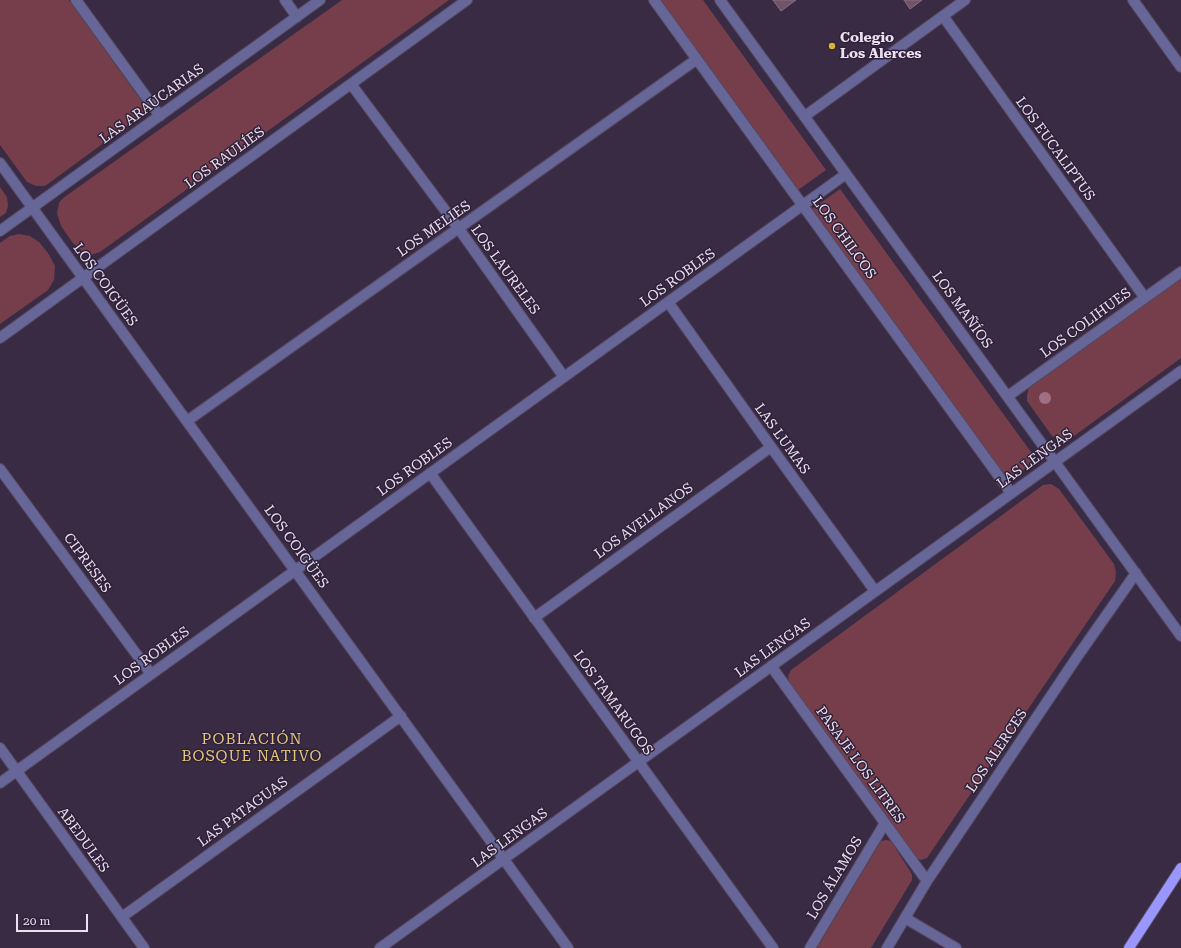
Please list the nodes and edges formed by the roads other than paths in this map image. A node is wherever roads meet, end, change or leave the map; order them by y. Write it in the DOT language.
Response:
graph roads {
  1 [pos="76,0"];
  2 [pos="285,0"];
  3 [pos="320,0"];
  4 [pos="467,0"];
  5 [pos="654,0"];
  6 [pos="720,0"];
  7 [pos="965,0"];
  8 [pos="1133,0"];
  9 [pos="942,16"];
  10 [pos="297,17"];
  11 [pos="697,59"];
  12 [pos="1180,62"];
  13 [pos="351,84"];
  14 [pos="160,116"];
  15 [pos="805,116"];
  16 [pos="0,163"];
  17 [pos="846,174"];
  18 [pos="803,205"];
  19 [pos="32,208"];
  20 [pos="459,229"];
  21 [pos="0,231"];
  22 [pos="1181,272"];
  23 [pos="83,278"];
  24 [pos="1145,298"];
  25 [pos="668,302"];
  26 [pos="0,338"];
  27 [pos="1181,371"];
  28 [pos="564,377"];
  29 [pos="1008,396"];
  30 [pos="187,421"];
  31 [pos="771,447"];
  32 [pos="1055,462"];
  33 [pos="0,469"];
  34 [pos="430,474"];
  35 [pos="1011,493"];
  36 [pos="295,571"];
  37 [pos="1136,573"];
  38 [pos="875,591"];
  39 [pos="534,618"];
  40 [pos="1181,636"];
  41 [pos="771,666"];
  42 [pos="151,674"];
  43 [pos="401,716"];
  44 [pos="0,748"];
  45 [pos="639,762"];
  46 [pos="17,771"];
  47 [pos="0,783"];
  48 [pos="885,823"];
  49 [pos="504,859"];
  50 [pos="1181,868"];
  51 [pos="927,881"];
  52 [pos="122,917"];
  53 [pos="904,918"];
  54 [pos="144,948"];
  55 [pos="380,948"];
  56 [pos="568,948"];
  57 [pos="773,948"];
  58 [pos="810,948"];
  59 [pos="887,948"];
  60 [pos="956,948"];
  61 [pos="1129,948"];
  1 -- 14 [label="street"];
  2 -- 10 [label="street"];
  3 -- 10 [label="street, LAS ARAUCARIAS"];
  4 -- 13 [label="street, LOS RAULÍES"];
  5 -- 11 [label="street, LOS CHILCOS"];
  6 -- 15 [label="street, LOS MAÑÍOS"];
  7 -- 9 [label="street"];
  8 -- 12 [label="street"];
  9 -- 15 [label="street"];
  9 -- 24 [label="street, LOS EUCALIPTUS"];
  10 -- 14 [label="street, LAS ARAUCARIAS"];
  11 -- 18 [label="street, LOS CHILCOS"];
  11 -- 20 [label="street, LOS MELIES"];
  13 -- 20 [label="street, LOS LAURELES"];
  13 -- 23 [label="street, LOS RAULÍES"];
  14 -- 19 [label="street, LAS ARAUCARIAS"];
  15 -- 17 [label="street, LOS MAÑÍOS"];
  16 -- 19 [label="street, LOS COIGÜES"];
  17 -- 18 [label="street, LOS ROBLES"];
  17 -- 29 [label="street, LOS MAÑÍOS"];
  18 -- 25 [label="street, LOS ROBLES"];
  18 -- 35 [label="street, LOS CHILCOS"];
  19 -- 21 [label="street, LAS ARAUCARIAS"];
  19 -- 23 [label="street, LOS COIGÜES"];
  20 -- 28 [label="street, LOS LAURELES"];
  20 -- 30 [label="street, LOS MELIES"];
  22 -- 24 [label="street, LOS COLIHUES"];
  23 -- 26 [label="street, LOS RAULÍES"];
  23 -- 30 [label="street, LOS COIGÜES"];
  24 -- 29 [label="street, LOS COLIHUES"];
  25 -- 28 [label="street, LOS ROBLES"];
  25 -- 31 [label="street, LAS LUMAS"];
  27 -- 32 [label="street, LAS LENGAS"];
  28 -- 34 [label="street, LOS ROBLES"];
  29 -- 32 [label="street, LOS MAÑÍOS"];
  30 -- 36 [label="street, LOS COIGÜES"];
  31 -- 38 [label="street, LAS LUMAS"];
  31 -- 39 [label="street, LOS AVELLANOS"];
  32 -- 35 [label="street, LAS LENGAS"];
  32 -- 37 [label="street, LOS MAÑÍOS"];
  33 -- 42 [label="street, CIPRESES"];
  34 -- 36 [label="street, LOS ROBLES"];
  34 -- 39 [label="street, LOS TAMARUGOS"];
  35 -- 38 [label="street, LAS LENGAS"];
  36 -- 42 [label="street, LOS ROBLES"];
  36 -- 43 [label="street, LOS COIGÜES"];
  37 -- 40 [label="street, LOS MAÑÍOS"];
  37 -- 51 [label="street, LOS ALERCES"];
  38 -- 41 [label="street, LAS LENGAS"];
  39 -- 45 [label="street, LOS TAMARUGOS"];
  41 -- 45 [label="street, LAS LENGAS"];
  41 -- 48 [label="street, PASAJE LOS LITRES"];
  42 -- 46 [label="street, LOS ROBLES"];
  43 -- 49 [label="street, LOS COIGÜES"];
  43 -- 52 [label="street, LAS PATAGUAS"];
  44 -- 46 [label="street, ABEDULES"];
  45 -- 49 [label="street, LAS LENGAS"];
  45 -- 57 [label="street, LOS TAMARUGOS"];
  46 -- 47 [label="street, LOS ROBLES"];
  46 -- 52 [label="street, ABEDULES"];
  48 -- 51 [label="street, PASAJE LOS LITRES"];
  48 -- 58 [label="street, LOS ÁLAMOS"];
  49 -- 55 [label="street, LAS LENGAS"];
  49 -- 56 [label="street, LOS COIGÜES"];
  50 -- 61 [label="main road"];
  51 -- 53 [label="street, LOS ALERCES"];
  52 -- 54 [label="street, ABEDULES"];
  53 -- 59 [label="street, LOS ALERCES"];
  53 -- 60 [label="street"];
}
